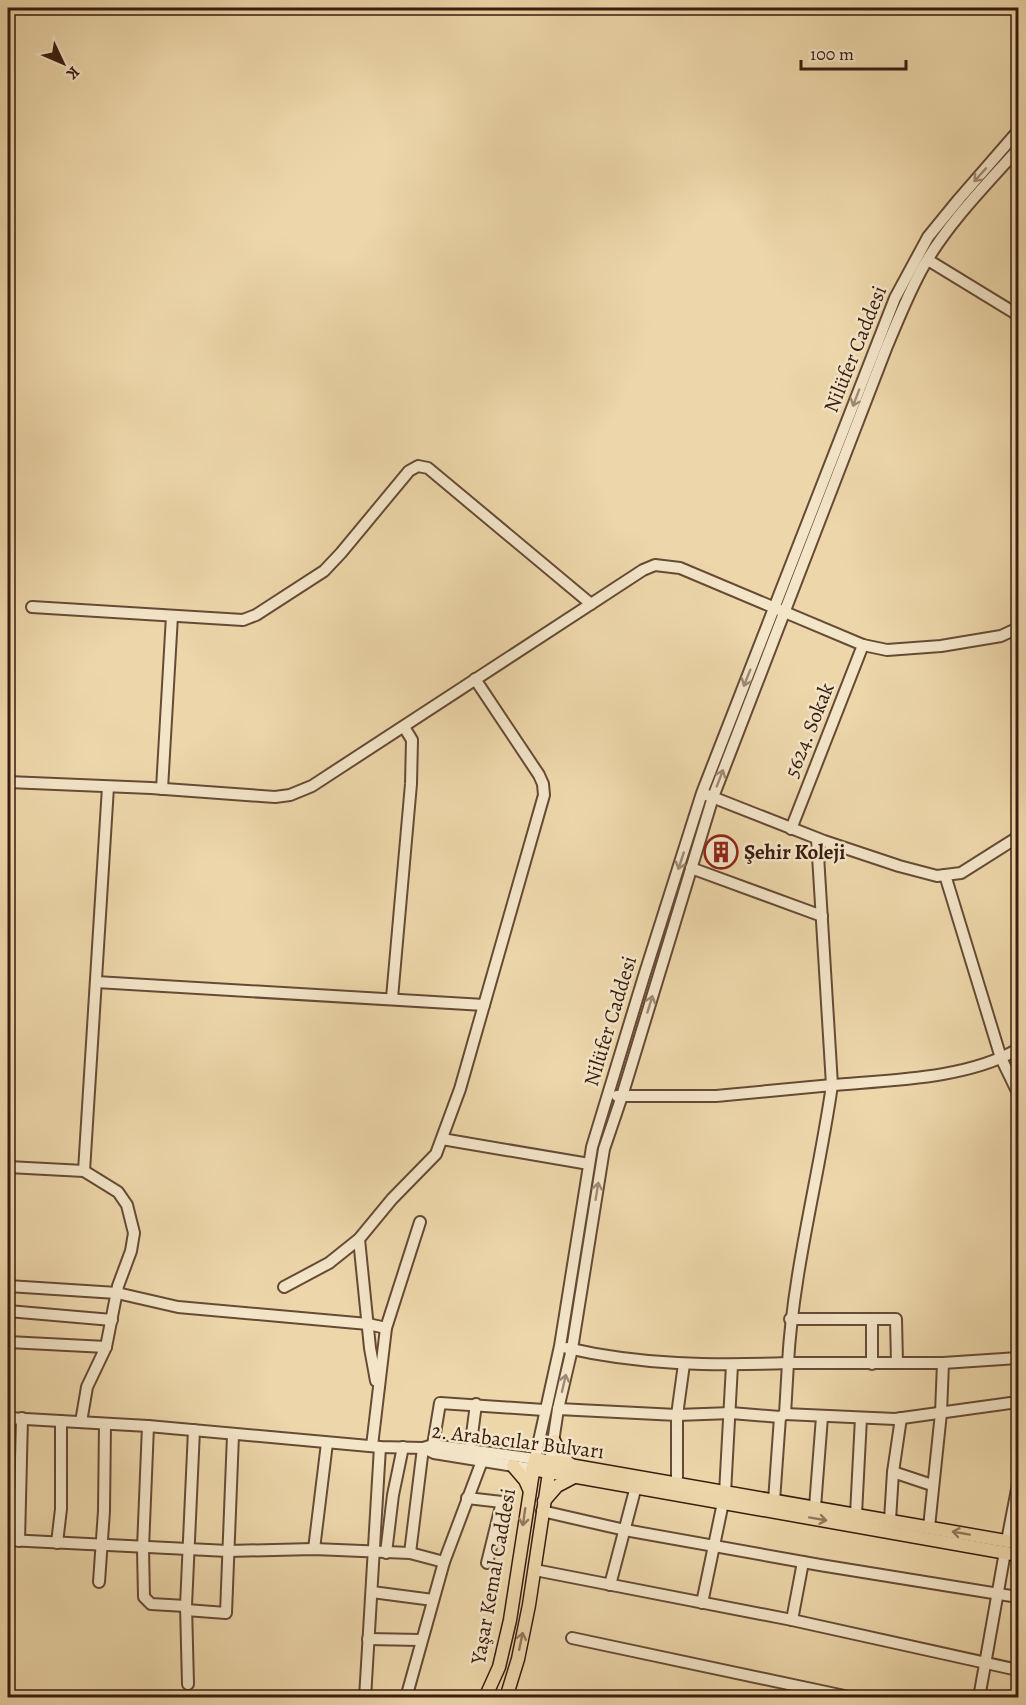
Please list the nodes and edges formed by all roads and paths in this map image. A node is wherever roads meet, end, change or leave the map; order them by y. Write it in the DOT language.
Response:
graph roads {
  1 [pos="1018,131"];
  2 [pos="1018,148"];
  3 [pos="928,260"];
  4 [pos="1018,315"];
  5 [pos="591,604"];
  6 [pos="32,607"];
  7 [pos="780,610"];
  8 [pos="172,616"];
  9 [pos="1018,628"];
  10 [pos="863,645"];
  11 [pos="475,680"];
  12 [pos="404,727"];
  13 [pos="8,782"];
  14 [pos="108,786"];
  15 [pos="162,789"];
  16 [pos="707,795"];
  17 [pos="791,829"];
  18 [pos="1018,837"];
  19 [pos="817,838"];
  20 [pos="692,868"];
  21 [pos="945,875"];
  22 [pos="822,916"];
  23 [pos="96,982"];
  24 [pos="392,998"];
  25 [pos="484,1005"];
  26 [pos="1018,1049"];
  27 [pos="1000,1058"];
  28 [pos="832,1085"];
  29 [pos="1018,1093"];
  30 [pos="608,1096"];
  31 [pos="622,1096"];
  32 [pos="442,1139"];
  33 [pos="589,1164"];
  34 [pos="8,1167"];
  35 [pos="84,1171"];
  36 [pos="420,1222"];
  37 [pos="359,1239"];
  38 [pos="8,1286"];
  39 [pos="284,1287"];
  40 [pos="117,1293"];
  41 [pos="8,1311"];
  42 [pos="790,1319"];
  43 [pos="872,1319"];
  44 [pos="112,1320"];
  45 [pos="368,1324"];
  46 [pos="386,1328"];
  47 [pos="8,1342"];
  48 [pos="560,1346"];
  49 [pos="106,1347"];
  50 [pos="572,1349"];
  51 [pos="1018,1358"];
  52 [pos="788,1363"];
  53 [pos="897,1363"];
  54 [pos="942,1363"];
  55 [pos="684,1364"];
  56 [pos="872,1364"];
  57 [pos="732,1365"];
  58 [pos="378,1393"];
  59 [pos="1018,1402"];
  60 [pos="476,1404"];
  61 [pos="558,1409"];
  62 [pos="544,1410"];
  63 [pos="731,1413"];
  64 [pos="941,1413"];
  65 [pos="677,1415"];
  66 [pos="783,1416"];
  67 [pos="822,1417"];
  68 [pos="8,1418"];
  69 [pos="22,1418"];
  70 [pos="861,1418"];
  71 [pos="901,1418"];
  72 [pos="61,1421"];
  73 [pos="81,1422"];
  74 [pos="105,1424"];
  75 [pos="148,1426"];
  76 [pos="194,1430"];
  77 [pos="233,1435"];
  78 [pos="539,1440"];
  79 [pos="554,1441"];
  80 [pos="327,1443"];
  81 [pos="376,1446"];
  82 [pos="403,1447"];
  83 [pos="428,1447"];
  84 [pos="470,1450"];
  85 [pos="482,1461"];
  86 [pos="514,1461"];
  87 [pos="534,1464"];
  88 [pos="549,1467"];
  89 [pos="573,1471"];
  90 [pos="893,1472"];
  91 [pos="677,1484"];
  92 [pos="1018,1484"];
  93 [pos="932,1485"];
  94 [pos="529,1489"];
  95 [pos="636,1490"];
  96 [pos="724,1497"];
  97 [pos="467,1498"];
  98 [pos="774,1501"];
  99 [pos="543,1507"];
  100 [pos="816,1507"];
  101 [pos="1017,1507"];
  102 [pos="856,1514"];
  103 [pos="890,1520"];
  104 [pos="929,1527"];
  105 [pos="625,1530"];
  106 [pos="13,1540"];
  107 [pos="57,1543"];
  108 [pos="713,1545"];
  109 [pos="1010,1545"];
  110 [pos="102,1546"];
  111 [pos="143,1548"];
  112 [pos="188,1549"];
  113 [pos="314,1549"];
  114 [pos="228,1551"];
  115 [pos="372,1552"];
  116 [pos="386,1553"];
  117 [pos="410,1553"];
  118 [pos="1018,1555"];
  119 [pos="444,1562"];
  120 [pos="803,1562"];
  121 [pos="487,1563"];
  122 [pos="535,1570"];
  123 [pos="99,1582"];
  124 [pos="610,1586"];
  125 [pos="372,1592"];
  126 [pos="999,1593"];
  127 [pos="1018,1597"];
  128 [pos="433,1600"];
  129 [pos="702,1604"];
  130 [pos="186,1608"];
  131 [pos="792,1620"];
  132 [pos="572,1638"];
  133 [pos="368,1639"];
  134 [pos="421,1640"];
  135 [pos="986,1664"];
  136 [pos="1018,1670"];
  137 [pos="188,1684"];
  138 [pos="367,1697"];
  139 [pos="406,1698"];
  140 [pos="485,1698"];
  141 [pos="506,1698"];
  142 [pos="854,1698"];
  143 [pos="979,1698"];
  1 -- 7 [label="street, Nilüfer Caddesi, one-way"];
  2 -- 3 [label="street"];
  3 -- 4 [label="street"];
  3 -- 7 [label="street"];
  5 -- 7 [label="street"];
  5 -- 8 [label="street"];
  5 -- 11 [label="street"];
  6 -- 8 [label="street"];
  7 -- 10 [label="street"];
  7 -- 16 [label="street, Nilüfer Caddesi"];
  8 -- 15 [label="street"];
  9 -- 10 [label="street"];
  10 -- 17 [label="street, 5624. Sokak"];
  11 -- 12 [label="street"];
  11 -- 25 [label="street"];
  12 -- 15 [label="street"];
  12 -- 24 [label="street"];
  13 -- 14 [label="street"];
  14 -- 15 [label="street"];
  14 -- 23 [label="street"];
  16 -- 17 [label="street"];
  16 -- 20 [label="street"];
  16 -- 30 [label="street, Nilüfer Caddesi, one-way"];
  17 -- 19 [label="street"];
  18 -- 21 [label="street"];
  19 -- 21 [label="street"];
  19 -- 22 [label="street"];
  20 -- 22 [label="street"];
  31 -- 20 [label="street, one-way"];
  21 -- 27 [label="street"];
  22 -- 28 [label="street"];
  23 -- 24 [label="street"];
  23 -- 35 [label="street"];
  24 -- 25 [label="street"];
  25 -- 32 [label="street"];
  26 -- 27 [label="street"];
  27 -- 28 [label="street"];
  27 -- 29 [label="street"];
  28 -- 31 [label="street"];
  28 -- 42 [label="street"];
  30 -- 31 [label="street"];
  30 -- 33 [label="street, Nilüfer Caddesi"];
  50 -- 31 [label="street, one-way"];
  32 -- 33 [label="street"];
  32 -- 37 [label="street"];
  33 -- 48 [label="street, Nilüfer Caddesi"];
  34 -- 35 [label="street"];
  35 -- 40 [label="street"];
  36 -- 46 [label="street"];
  37 -- 39 [label="street"];
  37 -- 45 [label="street"];
  38 -- 40 [label="street"];
  40 -- 44 [label="street"];
  40 -- 45 [label="street"];
  41 -- 44 [label="street"];
  42 -- 43 [label="street"];
  42 -- 52 [label="street"];
  43 -- 53 [label="street"];
  43 -- 56 [label="street"];
  44 -- 49 [label="street"];
  45 -- 46 [label="street"];
  45 -- 58 [label="street"];
  46 -- 58 [label="street"];
  47 -- 49 [label="street"];
  48 -- 50 [label="street"];
  48 -- 62 [label="street, Nilüfer Caddesi"];
  49 -- 73 [label="street"];
  50 -- 55 [label="street"];
  61 -- 50 [label="street, one-way"];
  51 -- 54 [label="street"];
  52 -- 56 [label="street"];
  52 -- 57 [label="street"];
  52 -- 66 [label="street"];
  53 -- 54 [label="street"];
  53 -- 56 [label="street"];
  54 -- 64 [label="street"];
  55 -- 57 [label="street"];
  55 -- 65 [label="street"];
  57 -- 63 [label="street"];
  58 -- 81 [label="street"];
  59 -- 64 [label="street"];
  60 -- 62 [label="street"];
  60 -- 83 [label="street"];
  60 -- 84 [label="street"];
  61 -- 65 [label="street"];
  61 -- 79 [label="street"];
  62 -- 78 [label="street, Nilüfer Caddesi"];
  63 -- 65 [label="street"];
  63 -- 66 [label="street"];
  63 -- 96 [label="street"];
  64 -- 71 [label="street"];
  64 -- 93 [label="street"];
  65 -- 91 [label="street"];
  66 -- 67 [label="street"];
  66 -- 98 [label="street"];
  67 -- 70 [label="street"];
  67 -- 100 [label="street"];
  68 -- 69 [label="street, 2. Arabacılar Bulvarı"];
  69 -- 72 [label="street, 2. Arabacılar Bulvarı"];
  69 -- 106 [label="street"];
  70 -- 71 [label="street"];
  70 -- 102 [label="street"];
  71 -- 90 [label="street"];
  72 -- 73 [label="street, 2. Arabacılar Bulvarı"];
  72 -- 107 [label="street"];
  73 -- 74 [label="street, 2. Arabacılar Bulvarı"];
  74 -- 75 [label="street, 2. Arabacılar Bulvarı"];
  74 -- 110 [label="street"];
  75 -- 76 [label="street, 2. Arabacılar Bulvarı"];
  75 -- 111 [label="street"];
  76 -- 77 [label="street, 2. Arabacılar Bulvarı"];
  76 -- 112 [label="street"];
  77 -- 80 [label="street, 2. Arabacılar Bulvarı"];
  77 -- 114 [label="street"];
  78 -- 86 [label="street"];
  78 -- 87 [label="street, Nilüfer Caddesi"];
  79 -- 88 [label="street"];
  79 -- 89 [label="main road"];
  80 -- 81 [label="street, 2. Arabacılar Bulvarı"];
  80 -- 113 [label="street"];
  81 -- 82 [label="street, 2. Arabacılar Bulvarı"];
  81 -- 115 [label="street"];
  82 -- 83 [label="street, 2. Arabacılar Bulvarı"];
  82 -- 116 [label="street"];
  83 -- 84 [label="street, 2. Arabacılar Bulvarı"];
  83 -- 85 [label="street"];
  83 -- 117 [label="street"];
  84 -- 86 [label="street, 2. Arabacılar Bulvarı"];
  85 -- 86 [label="street"];
  85 -- 97 [label="street"];
  86 -- 87 [label="street, 2. Arabacılar Bulvarı"];
  86 -- 94 [label="main road"];
  87 -- 88 [label="main road, 2. Arabacılar Bulvarı"];
  87 -- 94 [label="main road, Yaşar Kemal Caddesi"];
  88 -- 89 [label="main road, 2. Arabacılar Bulvarı"];
  88 -- 99 [label="main road, Yaşar Kemal Caddesi"];
  89 -- 91 [label="main road, 2. Arabacılar Bulvarı"];
  89 -- 96 [label="main road"];
  89 -- 99 [label="main road"];
  90 -- 93 [label="street"];
  90 -- 103 [label="street"];
  91 -- 96 [label="main road, 2. Arabacılar Bulvarı"];
  92 -- 101 [label="street"];
  93 -- 104 [label="street"];
  94 -- 140 [label="main road, Yaşar Kemal Caddesi, one-way"];
  95 -- 105 [label="street"];
  96 -- 98 [label="main road, 2. Arabacılar Bulvarı"];
  96 -- 108 [label="street"];
  96 -- 109 [label="main road, one-way"];
  97 -- 119 [label="street"];
  97 -- 121 [label="street"];
  98 -- 100 [label="main road, 2. Arabacılar Bulvarı"];
  99 -- 105 [label="street"];
  99 -- 122 [label="main road, Yaşar Kemal Caddesi"];
  100 -- 102 [label="main road, 2. Arabacılar Bulvarı"];
  101 -- 109 [label="street"];
  102 -- 103 [label="main road, 2. Arabacılar Bulvarı"];
  103 -- 104 [label="main road, 2. Arabacılar Bulvarı"];
  109 -- 104 [label="main road, 2. Arabacılar Bulvarı, one-way"];
  105 -- 108 [label="street"];
  105 -- 124 [label="street"];
  106 -- 107 [label="street"];
  107 -- 110 [label="street"];
  108 -- 120 [label="street"];
  108 -- 129 [label="street"];
  109 -- 118 [label="main road"];
  109 -- 126 [label="street"];
  110 -- 111 [label="street"];
  110 -- 123 [label="street"];
  111 -- 112 [label="street"];
  111 -- 130 [label="street"];
  112 -- 114 [label="street"];
  112 -- 130 [label="street"];
  113 -- 114 [label="street"];
  113 -- 115 [label="street"];
  114 -- 130 [label="street"];
  115 -- 116 [label="street"];
  115 -- 125 [label="street"];
  116 -- 117 [label="street"];
  117 -- 119 [label="street"];
  119 -- 128 [label="street"];
  120 -- 126 [label="street"];
  120 -- 131 [label="street"];
  122 -- 124 [label="street"];
  141 -- 122 [label="main road, Yaşar Kemal Caddesi, one-way"];
  124 -- 129 [label="street"];
  125 -- 128 [label="street"];
  125 -- 133 [label="street"];
  126 -- 127 [label="street"];
  126 -- 135 [label="street"];
  128 -- 134 [label="street"];
  129 -- 131 [label="street"];
  130 -- 137 [label="street"];
  131 -- 135 [label="street"];
  132 -- 142 [label="street"];
  133 -- 134 [label="street"];
  133 -- 138 [label="street"];
  134 -- 139 [label="street"];
  135 -- 136 [label="street"];
  135 -- 143 [label="street"];
}
